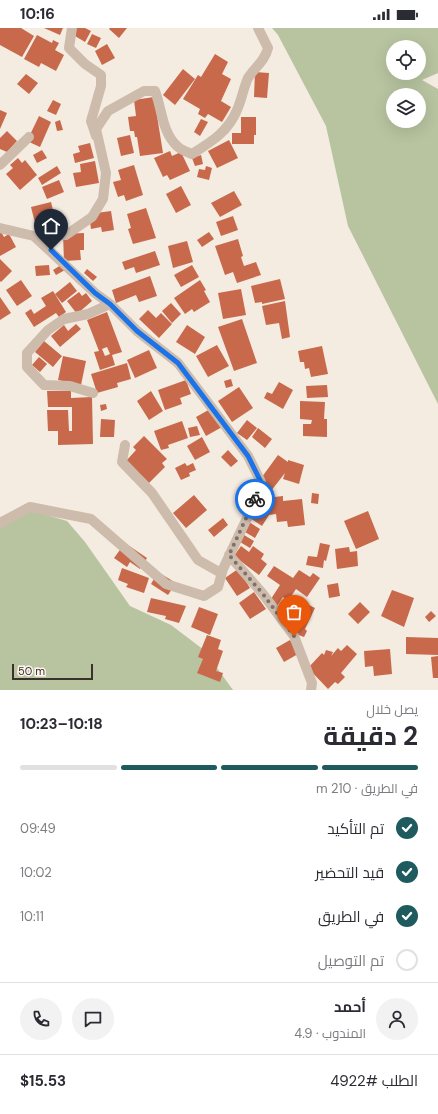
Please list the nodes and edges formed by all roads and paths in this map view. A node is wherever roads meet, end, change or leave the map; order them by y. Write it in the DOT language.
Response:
graph roads {
  1 [pos="72,28"];
  2 [pos="258,28"];
  3 [pos="29,137"];
  4 [pos="97,140"];
  5 [pos="0,165"];
  6 [pos="0,228"];
  7 [pos="34,236"];
  8 [pos="110,304"];
  9 [pos="92,393"];
  10 [pos="125,445"];
  11 [pos="0,523"];
  12 [pos="229,555"];
  13 [pos="221,574"];
  14 [pos="311,690"];
  1 -- 4 [label="street"];
  2 -- 4 [label="street"];
  3 -- 5 [label="street"];
  4 -- 7 [label="street"];
  6 -- 7 [label="street"];
  7 -- 8 [label="street"];
  8 -- 9 [label="street"];
  8 -- 12 [label="street"];
  10 -- 13 [label="street"];
  11 -- 13 [label="street"];
  12 -- 13 [label="street"];
  12 -- 14 [label="street"];
}
